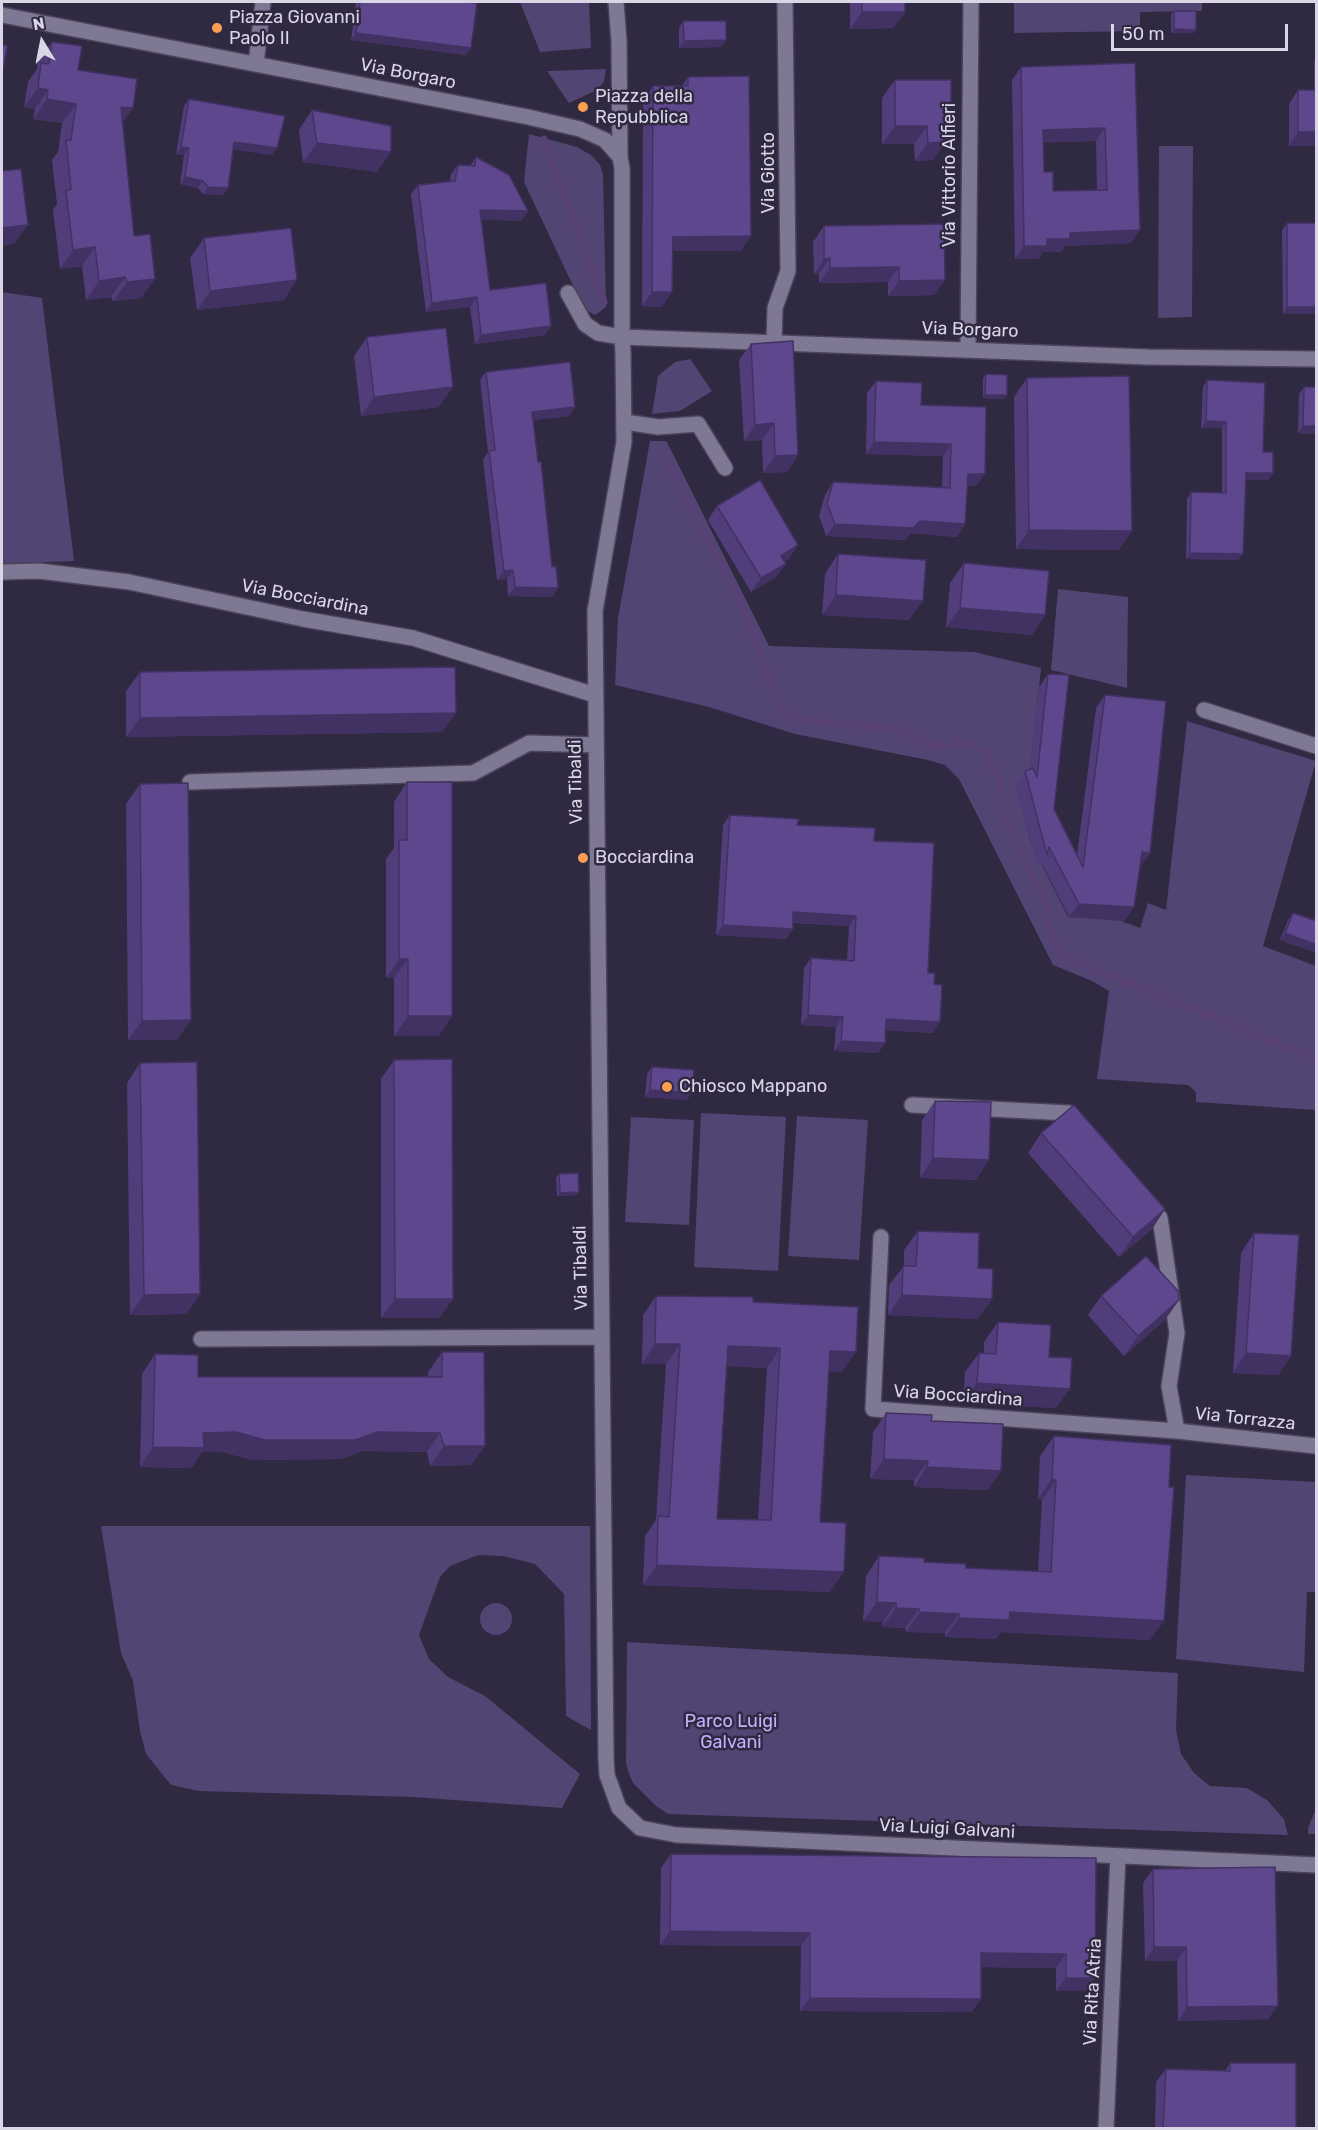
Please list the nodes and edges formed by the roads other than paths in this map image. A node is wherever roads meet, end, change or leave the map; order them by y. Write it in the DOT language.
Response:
graph roads {
  1 [pos="263,2"];
  2 [pos="616,2"];
  3 [pos="785,2"];
  4 [pos="971,2"];
  5 [pos="2,15"];
  6 [pos="256,64"];
  7 [pos="620,157"];
  8 [pos="568,293"];
  9 [pos="622,337"];
  10 [pos="774,342"];
  11 [pos="969,349"];
  12 [pos="1317,359"];
  13 [pos="625,422"];
  14 [pos="725,468"];
  15 [pos="2,573"];
  16 [pos="595,695"];
  17 [pos="1204,710"];
  18 [pos="596,745"];
  19 [pos="1317,746"];
  20 [pos="190,782"];
  21 [pos="912,1105"];
  22 [pos="1092,1139"];
  23 [pos="1137,1192"];
  24 [pos="881,1237"];
  25 [pos="601,1337"];
  26 [pos="201,1339"];
  27 [pos="1177,1431"];
  28 [pos="1317,1446"];
  29 [pos="607,1775"];
  30 [pos="1118,1856"];
  31 [pos="1317,1865"];
  32 [pos="1106,2128"];
  1 -- 6 [label="street"];
  2 -- 7 [label="street"];
  3 -- 10 [label="street, Via Giotto"];
  4 -- 11 [label="street, Via Vittorio Alfieri"];
  5 -- 6 [label="street, Via Borgaro"];
  6 -- 7 [label="street, Via Borgaro"];
  7 -- 9 [label="street"];
  8 -- 9 [label="street, Via Borgaro"];
  9 -- 10 [label="street, Via Borgaro"];
  9 -- 13 [label="street, Via Tibaldi"];
  10 -- 11 [label="street, Via Borgaro"];
  11 -- 12 [label="street, Via Borgaro"];
  13 -- 14 [label="street"];
  13 -- 16 [label="street, Via Tibaldi"];
  15 -- 16 [label="street, Via Bocciardina"];
  16 -- 18 [label="street, Via Tibaldi"];
  17 -- 19 [label="street"];
  18 -- 20 [label="street"];
  18 -- 25 [label="street, Via Tibaldi"];
  21 -- 22 [label="street"];
  23 -- 27 [label="street, Via Torrazza"];
  24 -- 27 [label="street, Via Bocciardina"];
  25 -- 26 [label="street"];
  25 -- 29 [label="street, Via Tibaldi"];
  27 -- 28 [label="street, Via Torrazza"];
  29 -- 30 [label="street, Via Luigi Galvani"];
  30 -- 31 [label="street, Via Luigi Galvani"];
  30 -- 32 [label="street, Via Rita Atria"];
}
